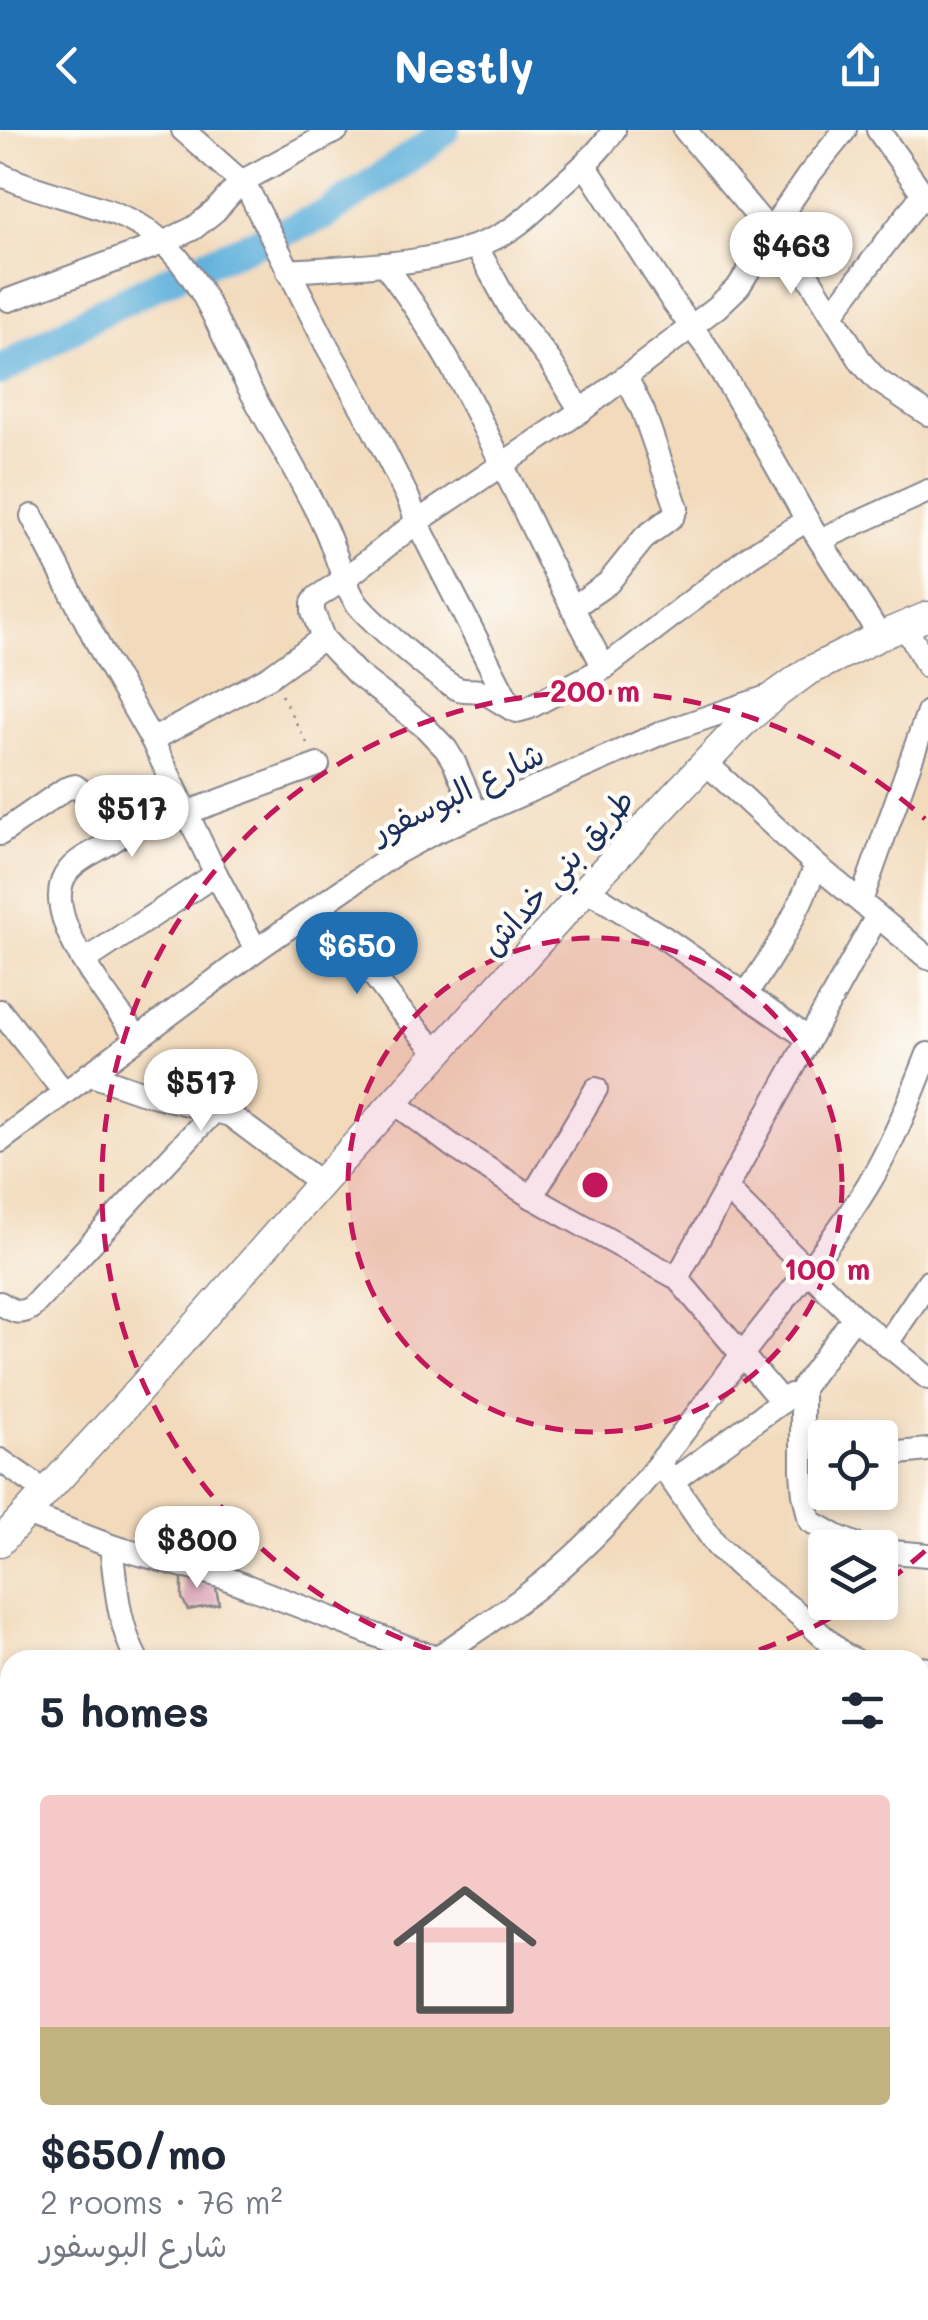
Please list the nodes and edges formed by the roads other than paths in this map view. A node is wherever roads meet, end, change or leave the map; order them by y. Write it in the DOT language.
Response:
graph roads {
  1 [pos="183,130"];
  2 [pos="337,130"];
  3 [pos="614,130"];
  4 [pos="846,130"];
  5 [pos="878,130"];
  6 [pos="690,132"];
  7 [pos="585,165"];
  8 [pos="0,174"];
  9 [pos="241,182"];
  10 [pos="925,198"];
  11 [pos="770,231"];
  12 [pos="163,243"];
  13 [pos="476,246"];
  14 [pos="384,264"];
  15 [pos="288,271"];
  16 [pos="9,300"];
  17 [pos="832,314"];
  18 [pos="690,326"];
  19 [pos="626,378"];
  20 [pos="580,410"];
  21 [pos="928,414"];
  22 [pos="504,465"];
  23 [pos="928,490"];
  24 [pos="32,516"];
  25 [pos="807,520"];
  26 [pos="417,522"];
  27 [pos="820,540"];
  28 [pos="346,578"];
  29 [pos="572,608"];
  30 [pos="904,626"];
  31 [pos="323,638"];
  32 [pos="928,666"];
  33 [pos="604,668"];
  34 [pos="778,693"];
  35 [pos="512,709"];
  36 [pos="928,712"];
  37 [pos="152,740"];
  38 [pos="704,762"];
  39 [pos="318,765"];
  40 [pos="182,805"];
  41 [pos="476,813"];
  42 [pos="0,834"];
  43 [pos="111,842"];
  44 [pos="816,865"];
  45 [pos="216,874"];
  46 [pos="586,890"];
  47 [pos="321,905"];
  48 [pos="869,909"];
  49 [pos="256,950"];
  50 [pos="928,958"];
  51 [pos="84,961"];
  52 [pos="746,994"];
  53 [pos="0,1011"];
  54 [pos="138,1038"];
  55 [pos="809,1039"];
  56 [pos="438,1053"];
  57 [pos="928,1054"];
  58 [pos="89,1074"];
  59 [pos="596,1089"];
  60 [pos="64,1092"];
  61 [pos="394,1102"];
  62 [pos="215,1110"];
  63 [pos="0,1142"];
  64 [pos="320,1183"];
  65 [pos="726,1188"];
  66 [pos="532,1197"];
  67 [pos="809,1271"];
  68 [pos="677,1278"];
  69 [pos="928,1282"];
  70 [pos="0,1303"];
  71 [pos="854,1317"];
  72 [pos="886,1345"];
  73 [pos="743,1353"];
  74 [pos="928,1378"];
  75 [pos="792,1395"];
  76 [pos="808,1442"];
  77 [pos="928,1450"];
  78 [pos="898,1453"];
  79 [pos="0,1460"];
  80 [pos="666,1472"];
  81 [pos="808,1480"];
  82 [pos="46,1492"];
  83 [pos="26,1514"];
  84 [pos="825,1530"];
  85 [pos="0,1542"];
  86 [pos="111,1546"];
  87 [pos="898,1552"];
  88 [pos="928,1555"];
  89 [pos="132,1650"];
  90 [pos="396,1650"];
  91 [pos="451,1650"];
  92 [pos="838,1650"];
  1 -- 9 [label="street"];
  2 -- 9 [label="street"];
  3 -- 7 [label="street"];
  4 -- 11 [label="street"];
  5 -- 10 [label="street"];
  6 -- 11 [label="street"];
  7 -- 13 [label="street"];
  7 -- 18 [label="street"];
  8 -- 12 [label="street"];
  9 -- 12 [label="street"];
  9 -- 15 [label="street"];
  10 -- 17 [label="street"];
  11 -- 17 [label="street"];
  11 -- 18 [label="street"];
  12 -- 16 [label="street"];
  12 -- 28 [label="street"];
  13 -- 14 [label="street"];
  13 -- 20 [label="street"];
  14 -- 15 [label="street"];
  14 -- 22 [label="street"];
  15 -- 26 [label="street"];
  17 -- 21 [label="street"];
  18 -- 19 [label="street"];
  18 -- 25 [label="street"];
  19 -- 20 [label="street"];
  19 -- 29 [label="street"];
  20 -- 22 [label="street"];
  22 -- 26 [label="street"];
  22 -- 29 [label="street"];
  23 -- 27 [label="street"];
  24 -- 37 [label="street"];
  25 -- 27 [label="street"];
  25 -- 33 [label="street"];
  26 -- 28 [label="street"];
  26 -- 35 [label="street"];
  27 -- 30 [label="street"];
  28 -- 31 [label="street"];
  28 -- 35 [label="street"];
  29 -- 33 [label="street"];
  30 -- 32 [label="street"];
  30 -- 34 [label="main road, طريق بني خداش"];
  31 -- 37 [label="street"];
  31 -- 41 [label="street"];
  33 -- 35 [label="street"];
  34 -- 38 [label="main road, طريق بني خداش"];
  34 -- 41 [label="street, شارع البوسفور"];
  36 -- 48 [label="street"];
  37 -- 40 [label="street"];
  38 -- 44 [label="street"];
  38 -- 46 [label="main road, طريق بني خداش"];
  39 -- 40 [label="street"];
  40 -- 43 [label="street"];
  40 -- 45 [label="street"];
  41 -- 47 [label="street, شارع البوسفور"];
  42 -- 43 [label="street"];
  43 -- 51 [label="street"];
  44 -- 48 [label="street"];
  44 -- 52 [label="street"];
  45 -- 49 [label="street"];
  45 -- 51 [label="street"];
  46 -- 52 [label="street"];
  46 -- 56 [label="main road, طريق بني خداش"];
  47 -- 49 [label="street, شارع البوسفور"];
  47 -- 56 [label="street"];
  48 -- 50 [label="street"];
  48 -- 55 [label="street"];
  49 -- 54 [label="street, شارع البوسفور"];
  51 -- 54 [label="street"];
  52 -- 55 [label="street"];
  53 -- 60 [label="street"];
  54 -- 58 [label="street, شارع البوسفور"];
  55 -- 65 [label="street"];
  56 -- 61 [label="main road, طريق بني خداش"];
  57 -- 67 [label="street"];
  58 -- 60 [label="street, شارع البوسفور"];
  58 -- 62 [label="street"];
  59 -- 66 [label="street"];
  60 -- 63 [label="street, شارع البوسفور"];
  61 -- 64 [label="main road, طريق بني خداش"];
  61 -- 66 [label="street"];
  62 -- 64 [label="street"];
  62 -- 70 [label="street"];
  64 -- 82 [label="main road, طريق بني خداش"];
  65 -- 67 [label="street"];
  65 -- 68 [label="street"];
  66 -- 68 [label="street"];
  67 -- 71 [label="street"];
  67 -- 73 [label="street"];
  68 -- 73 [label="street"];
  69 -- 72 [label="street"];
  71 -- 72 [label="street"];
  71 -- 75 [label="street"];
  72 -- 74 [label="street"];
  73 -- 75 [label="street"];
  73 -- 80 [label="street"];
  75 -- 76 [label="street"];
  75 -- 80 [label="street"];
  77 -- 78 [label="street"];
  79 -- 82 [label="street"];
  80 -- 91 [label="street"];
  80 -- 92 [label="street"];
  81 -- 84 [label="street"];
  82 -- 83 [label="main road, طريق بني خداش"];
  83 -- 85 [label="main road, طريق بني خداش"];
  83 -- 86 [label="street"];
  86 -- 89 [label="street"];
  86 -- 90 [label="street"];
  87 -- 88 [label="street"];
}
